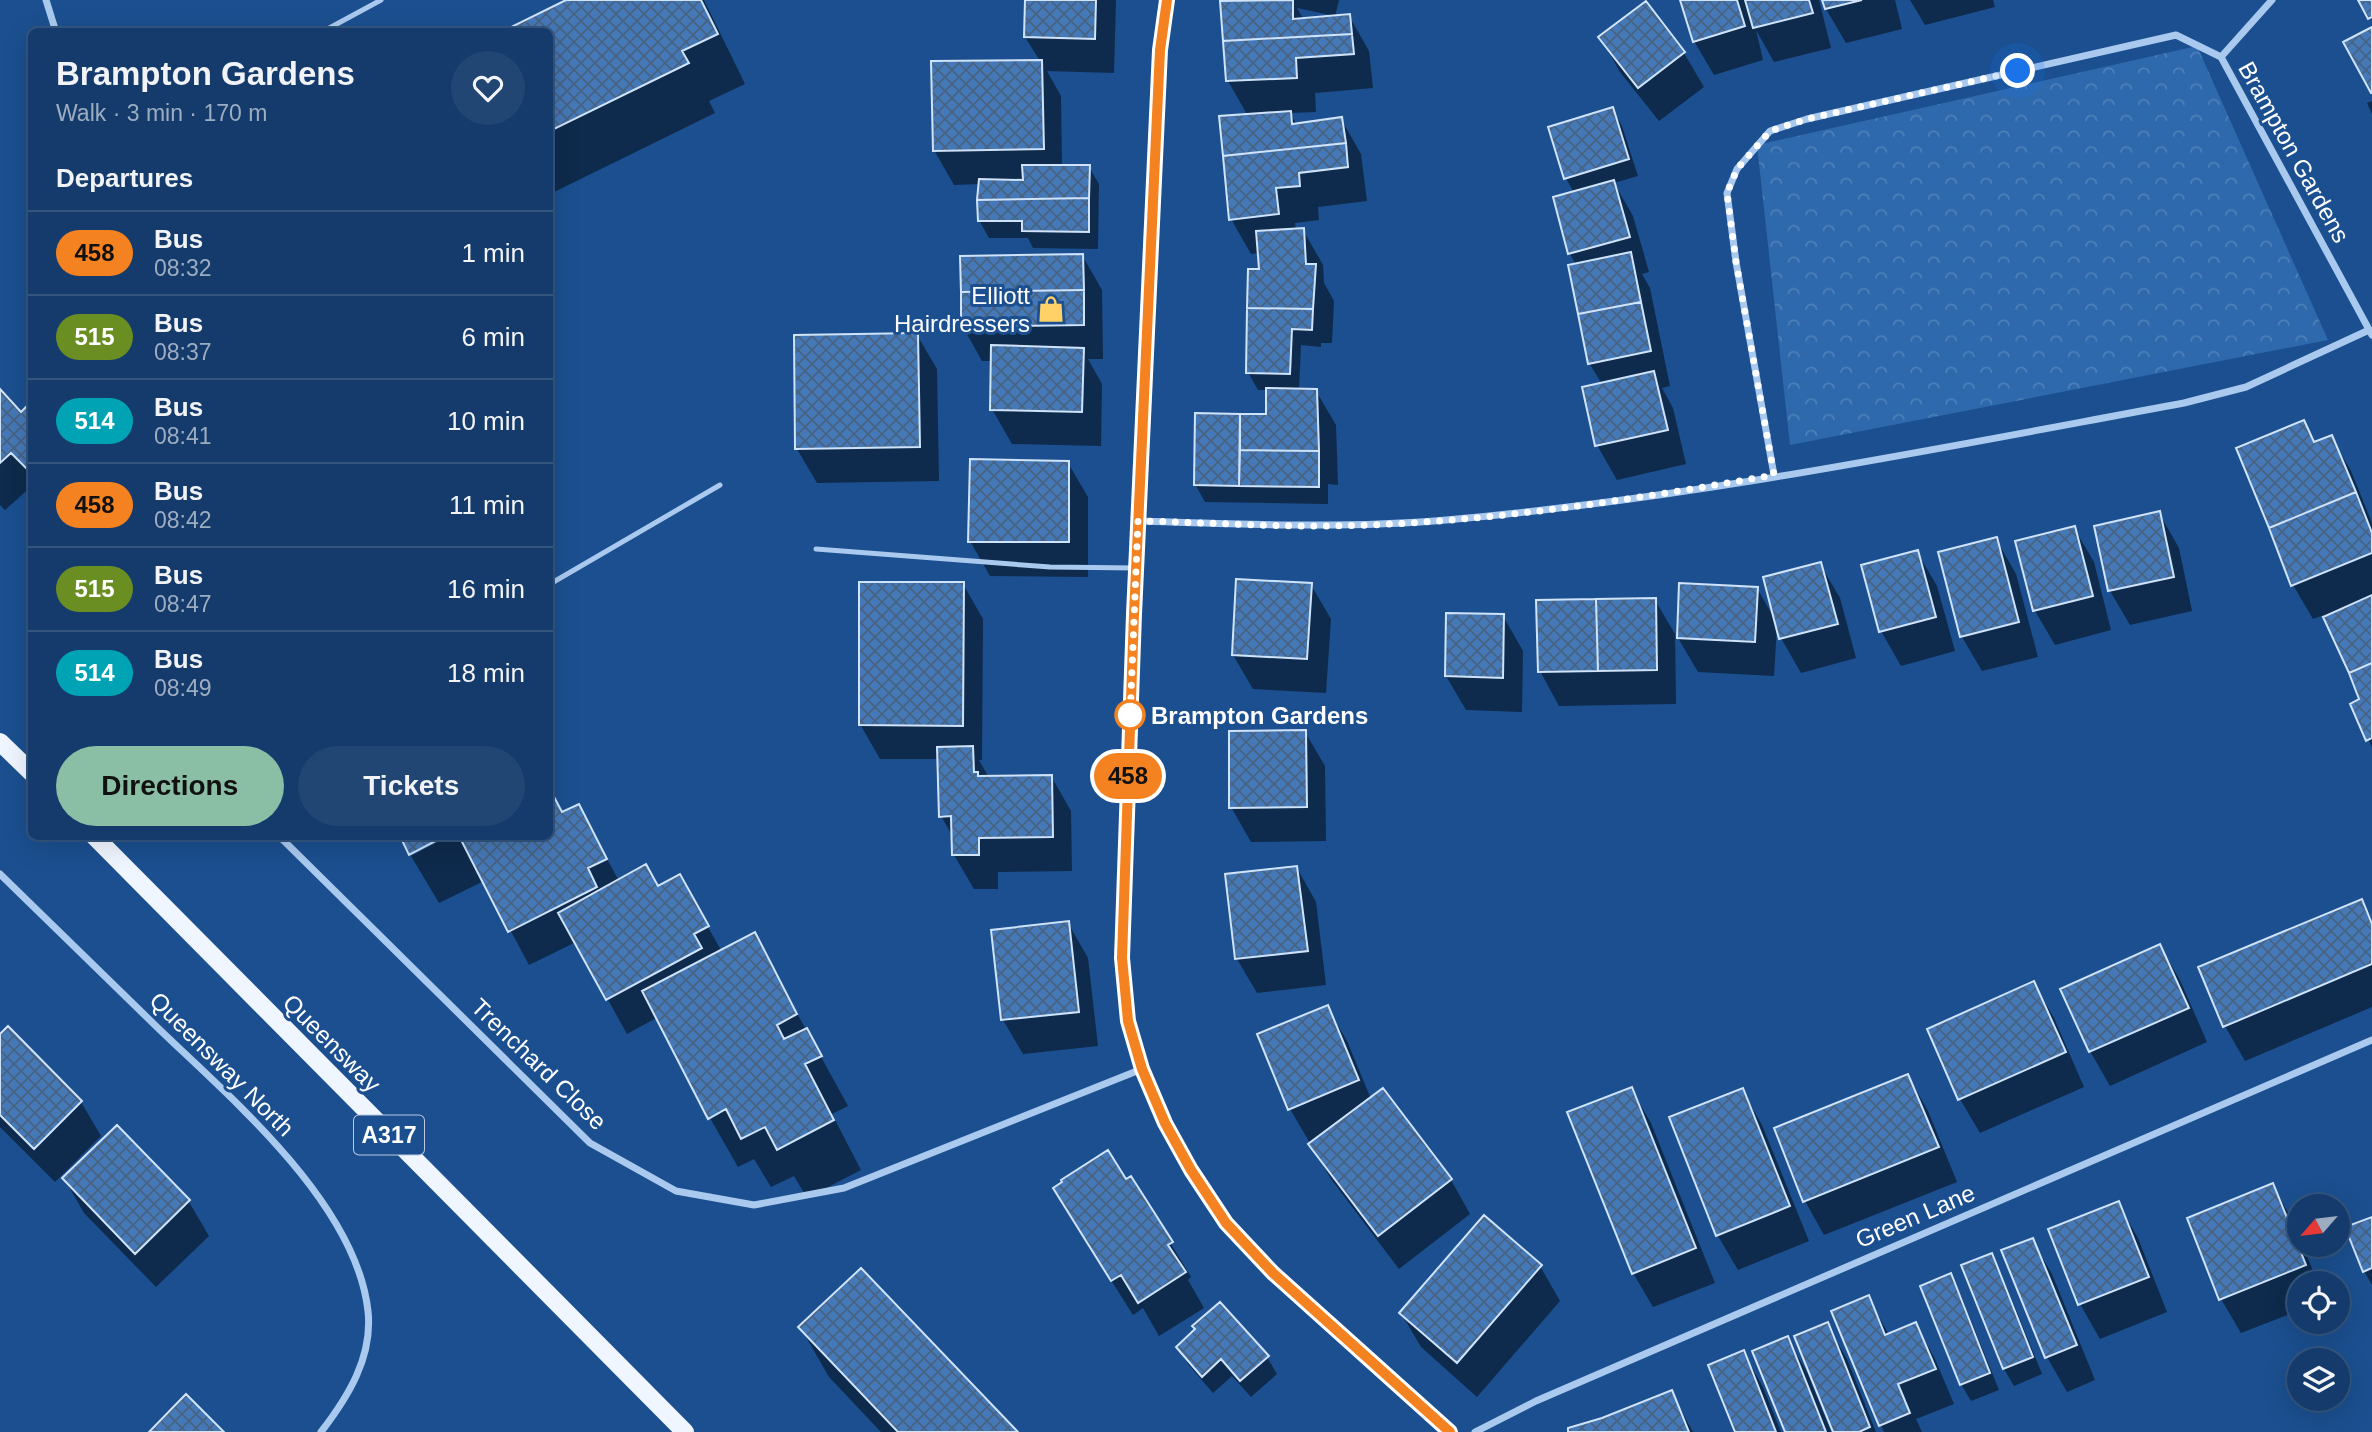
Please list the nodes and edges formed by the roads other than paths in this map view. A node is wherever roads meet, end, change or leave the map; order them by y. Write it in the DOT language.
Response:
graph roads {
  1 [pos="46,0"];
  2 [pos="380,0"];
  3 [pos="1167,0"];
  4 [pos="2272,0"];
  5 [pos="55,28"];
  6 [pos="329,28"];
  7 [pos="2221,57"];
  8 [pos="2371,332"];
  9 [pos="1774,475"];
  10 [pos="720,485"];
  11 [pos="1138,521"];
  12 [pos="817,549"];
  13 [pos="1136,568"];
  14 [pos="553,582"];
  15 [pos="0,742"];
  16 [pos="28,770"];
  17 [pos="98,840"];
  18 [pos="283,840"];
  19 [pos="0,874"];
  20 [pos="2372,1040"];
  21 [pos="1142,1069"];
  22 [pos="321,1432"];
  23 [pos="685,1432"];
  24 [pos="1450,1432"];
  25 [pos="1475,1432"];
  1 -- 5 [label="street"];
  2 -- 6 [label="lane"];
  3 -- 11 [label="street"];
  4 -- 7 [label="street"];
  7 -- 8 [label="street, Brampton Gardens"];
  7 -- 9 [label="street, Brampton Gardens"];
  8 -- 9 [label="street, Brampton Gardens"];
  9 -- 11 [label="street, Brampton Gardens"];
  10 -- 14 [label="lane"];
  11 -- 13 [label="street"];
  12 -- 13 [label="lane"];
  13 -- 21 [label="street"];
  15 -- 16 [label="main road"];
  17 -- 23 [label="main road, Queensway / A317"];
  18 -- 21 [label="street, Trenchard Close"];
  19 -- 22 [label="street, Queensway North"];
  20 -- 25 [label="street, Green Lane"];
  21 -- 24 [label="street"];
}
